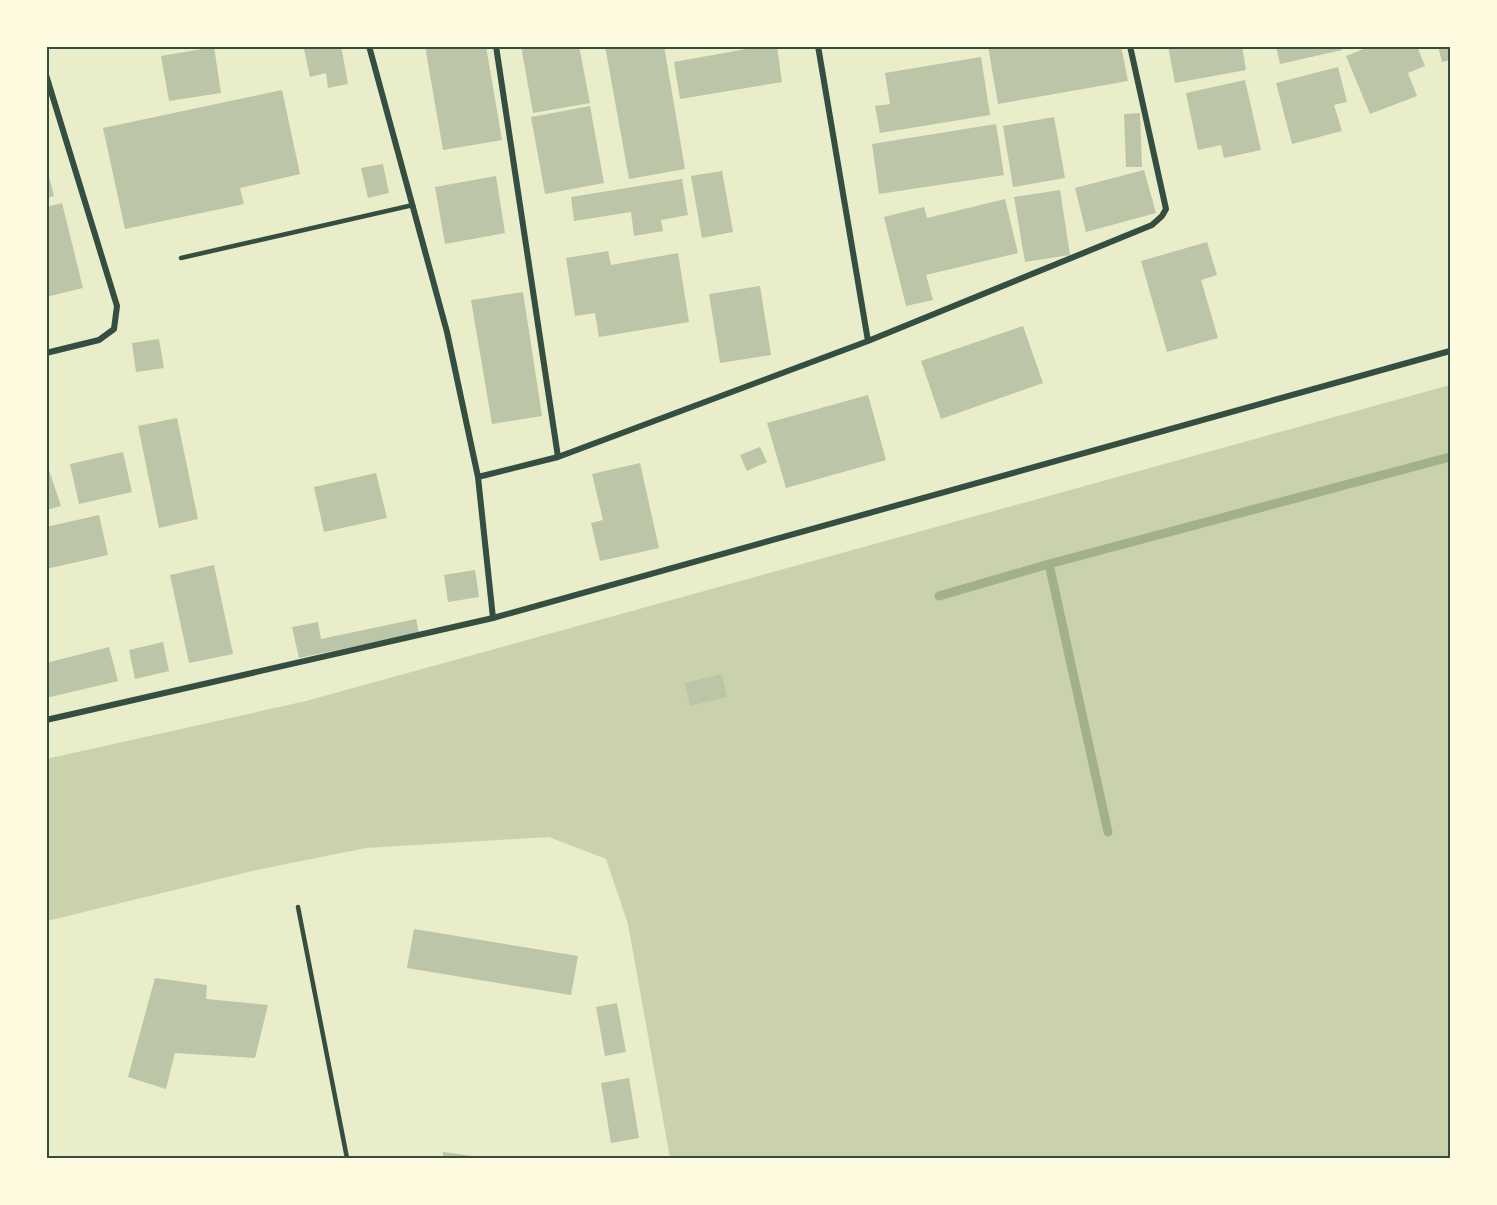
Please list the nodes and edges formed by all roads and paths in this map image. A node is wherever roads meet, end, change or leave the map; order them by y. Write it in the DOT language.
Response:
graph roads {
  1 [pos="369,46"];
  2 [pos="496,46"];
  3 [pos="818,46"];
  4 [pos="1130,46"];
  5 [pos="46,75"];
  6 [pos="413,205"];
  7 [pos="181,258"];
  8 [pos="868,340"];
  9 [pos="1450,351"];
  10 [pos="46,353"];
  11 [pos="558,457"];
  12 [pos="478,477"];
  13 [pos="493,618"];
  14 [pos="46,720"];
  15 [pos="298,907"];
  16 [pos="347,1158"];
  1 -- 6 [label="street"];
  2 -- 11 [label="street"];
  3 -- 8 [label="street"];
  4 -- 8 [label="street"];
  5 -- 10 [label="street"];
  6 -- 7 [label="lane"];
  6 -- 12 [label="street"];
  8 -- 11 [label="street"];
  9 -- 13 [label="street"];
  11 -- 12 [label="street"];
  12 -- 13 [label="street"];
  13 -- 14 [label="street"];
  15 -- 16 [label="lane"];
}
